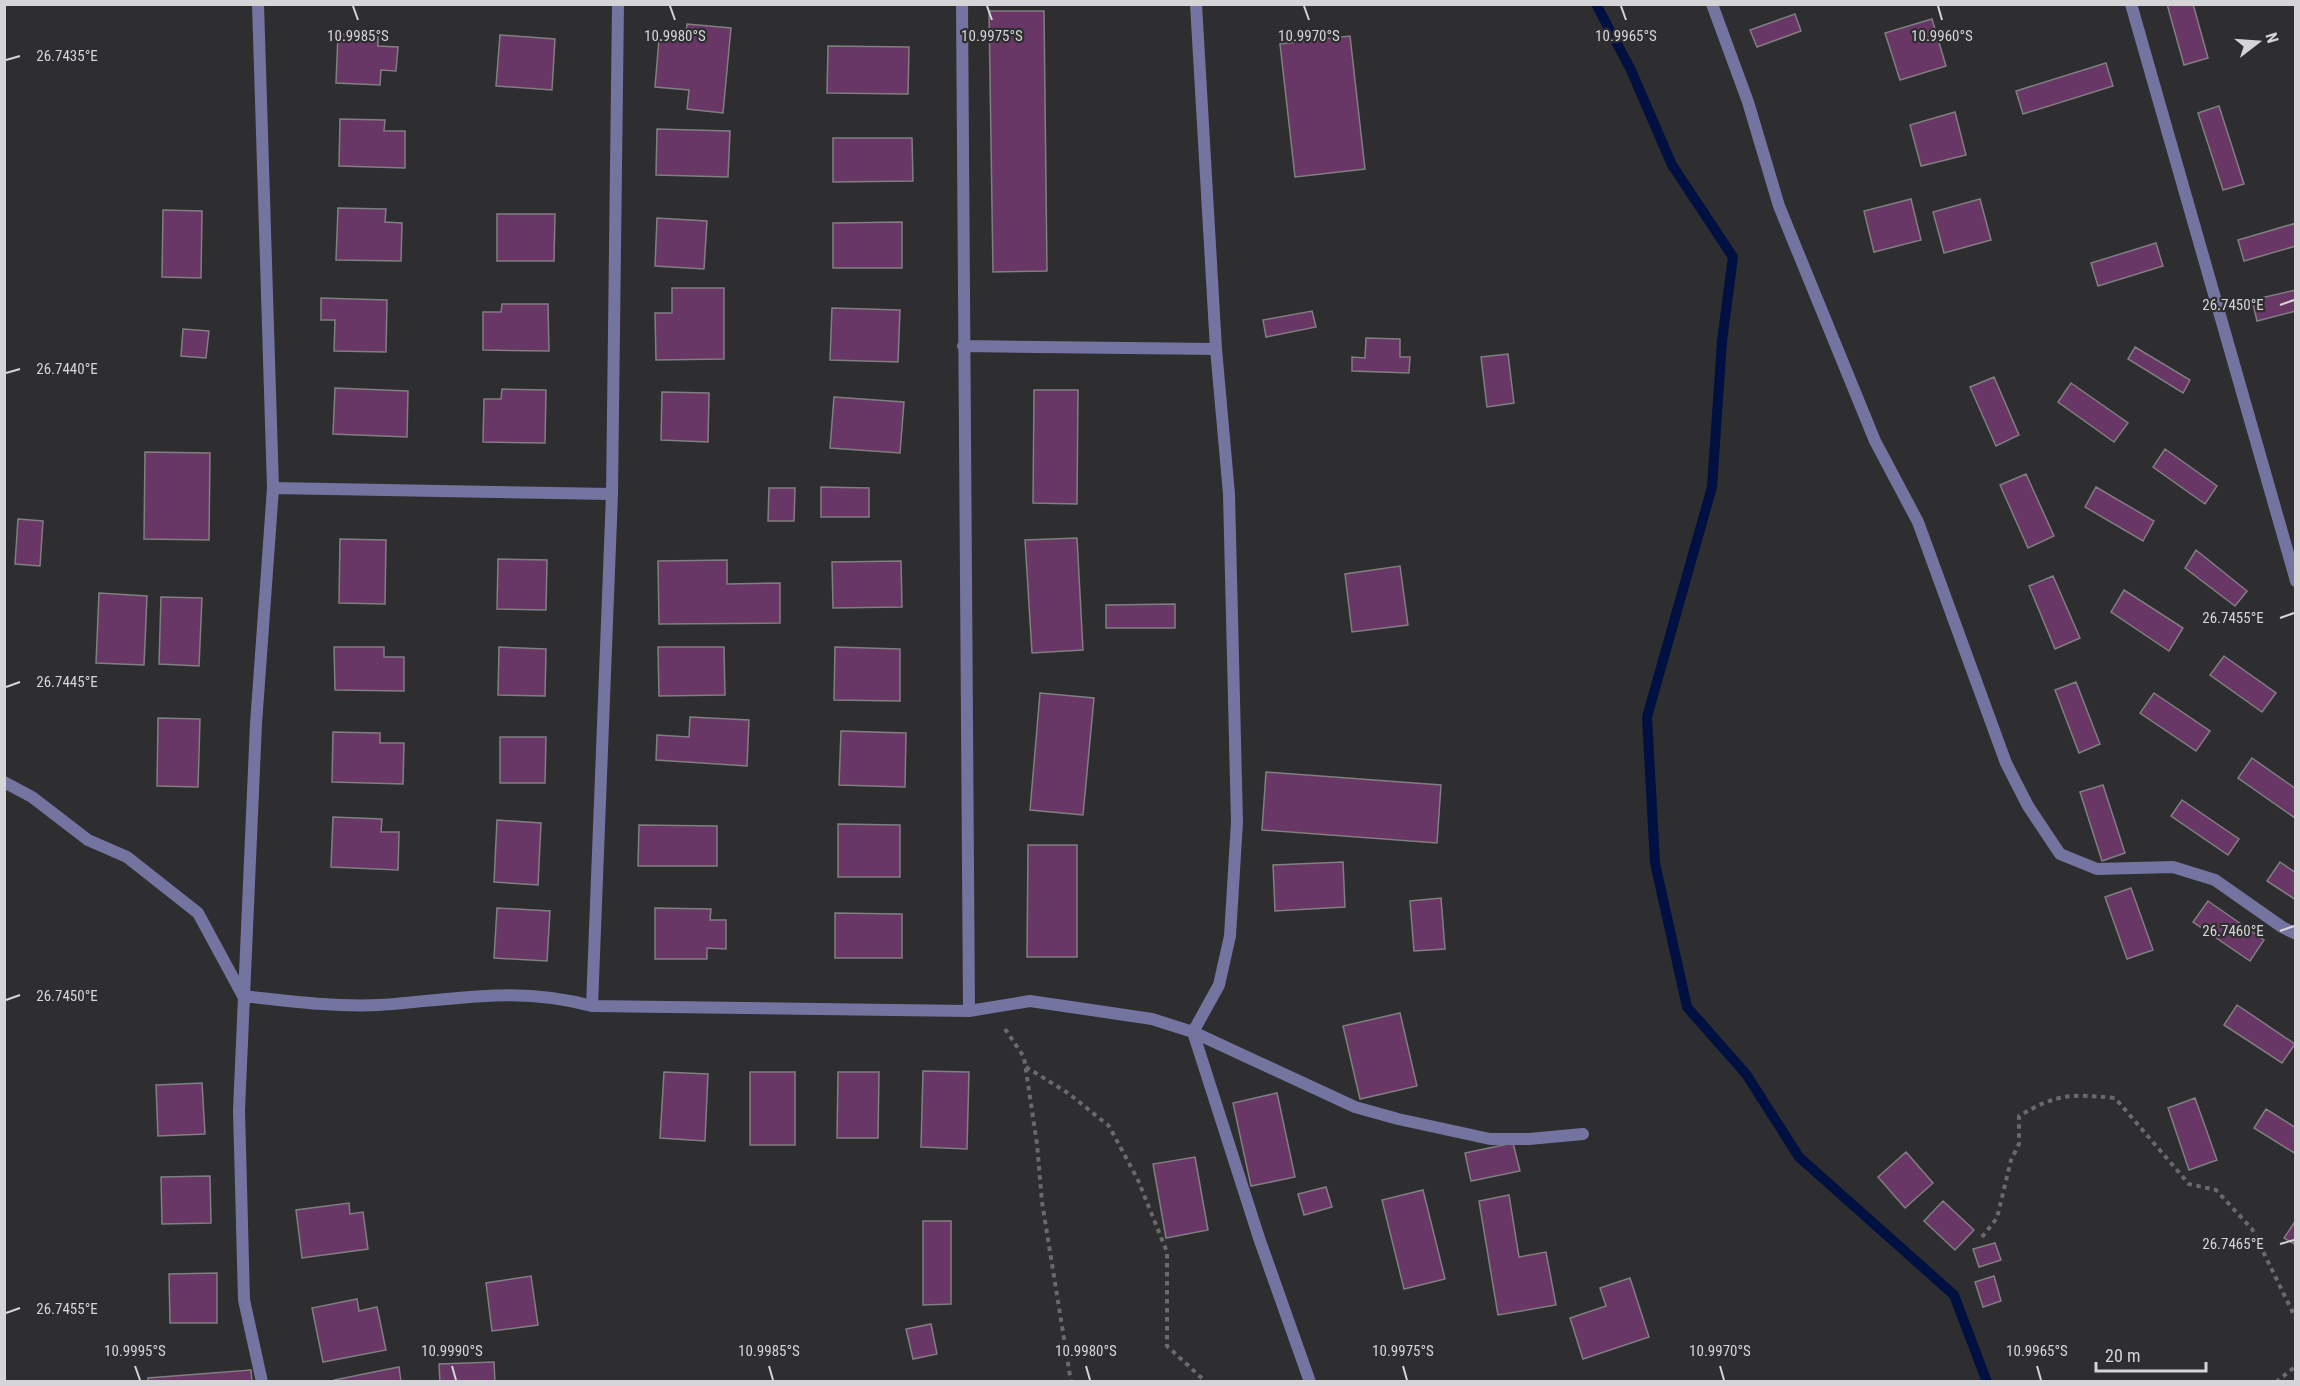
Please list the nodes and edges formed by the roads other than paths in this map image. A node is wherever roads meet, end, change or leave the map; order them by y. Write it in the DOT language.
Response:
graph roads {
  1 [pos="258,4"];
  2 [pos="618,4"];
  3 [pos="962,4"];
  4 [pos="1196,4"];
  5 [pos="1712,4"];
  6 [pos="2131,4"];
  7 [pos="963,346"];
  8 [pos="1216,349"];
  9 [pos="273,489"];
  10 [pos="612,494"];
  11 [pos="2295,581"];
  12 [pos="4,782"];
  13 [pos="2295,934"];
  14 [pos="243,996"];
  15 [pos="592,1006"];
  16 [pos="969,1011"];
  17 [pos="1193,1032"];
  18 [pos="1583,1134"];
  19 [pos="262,1382"];
  20 [pos="1310,1382"];
  1 -- 9 [label="street"];
  2 -- 10 [label="street"];
  3 -- 7 [label="street"];
  4 -- 8 [label="street"];
  5 -- 13 [label="street"];
  6 -- 11 [label="street"];
  7 -- 8 [label="street"];
  7 -- 16 [label="street"];
  8 -- 17 [label="street"];
  9 -- 10 [label="street"];
  9 -- 14 [label="street"];
  10 -- 15 [label="street"];
  12 -- 14 [label="street"];
  14 -- 15 [label="street"];
  14 -- 19 [label="street"];
  15 -- 16 [label="street"];
  16 -- 17 [label="street"];
  17 -- 18 [label="street"];
  17 -- 20 [label="street"];
}
